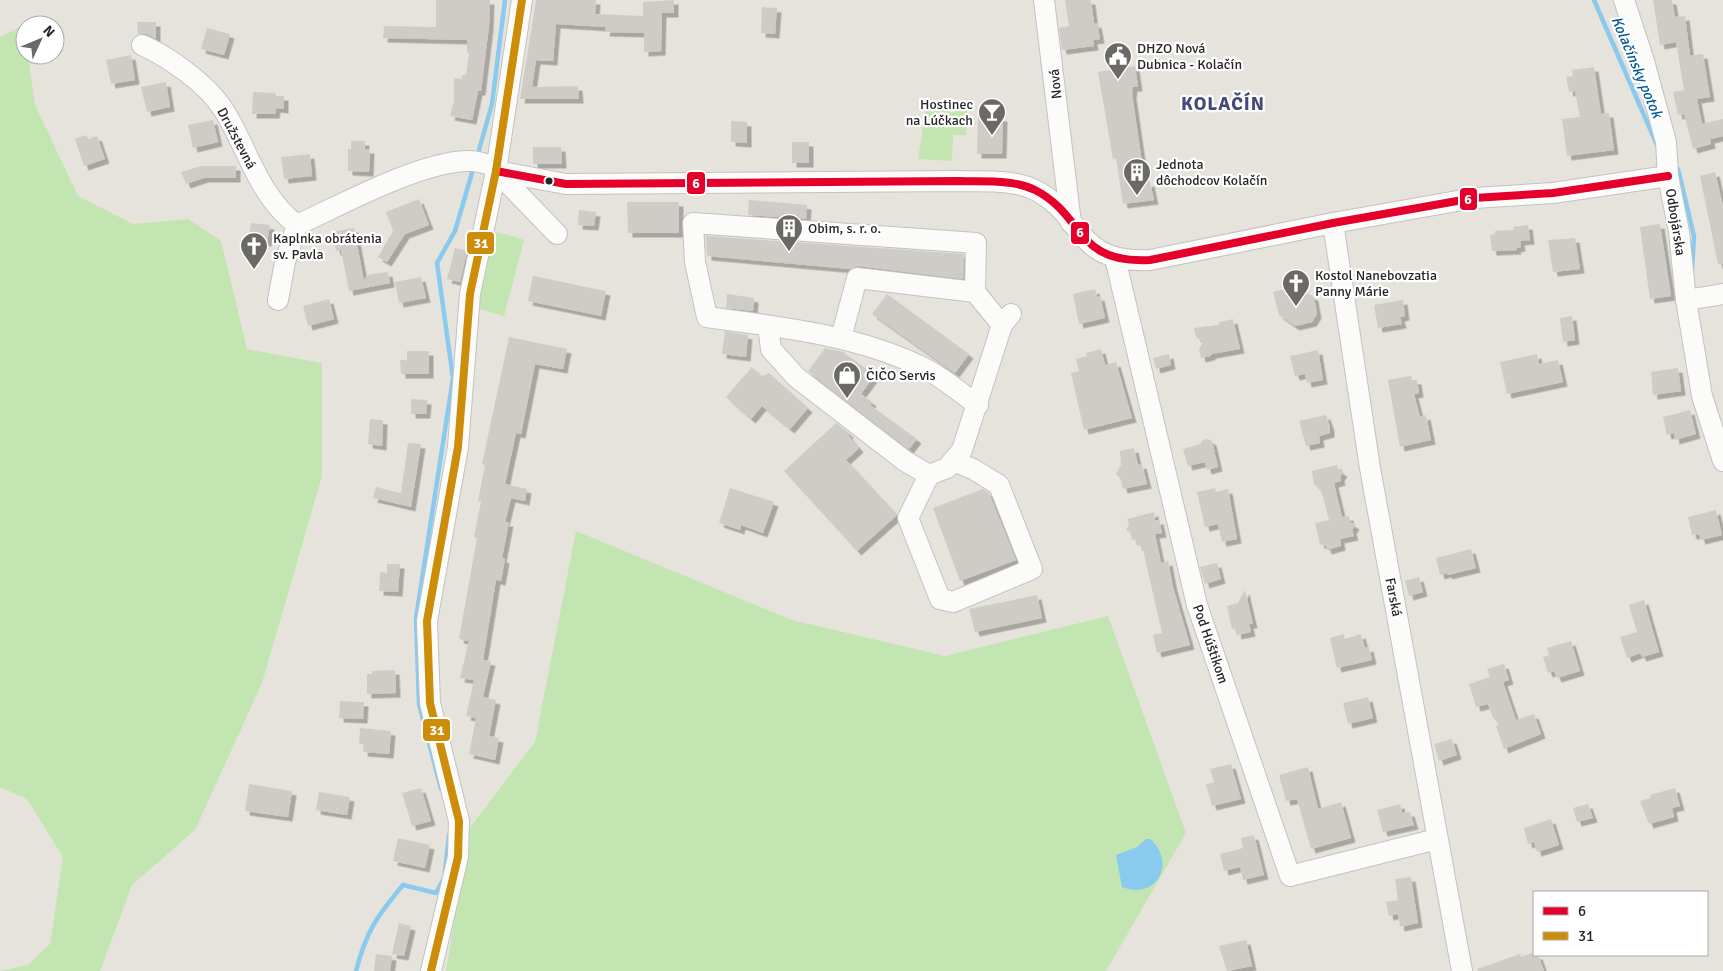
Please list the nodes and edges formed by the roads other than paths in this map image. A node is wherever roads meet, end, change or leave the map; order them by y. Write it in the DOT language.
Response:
graph roads {
  1 [pos="522,0"];
  2 [pos="1044,0"];
  3 [pos="1624,0"];
  4 [pos="142,44"];
  5 [pos="486,166"];
  6 [pos="1064,168"];
  7 [pos="1668,176"];
  8 [pos="1035,190"];
  9 [pos="1071,222"];
  10 [pos="1333,223"];
  11 [pos="297,225"];
  12 [pos="557,234"];
  13 [pos="1115,258"];
  14 [pos="975,292"];
  15 [pos="1723,294"];
  16 [pos="278,300"];
  17 [pos="1686,300"];
  18 [pos="768,326"];
  19 [pos="840,338"];
  20 [pos="978,405"];
  21 [pos="953,461"];
  22 [pos="1723,461"];
  23 [pos="929,475"];
  24 [pos="1437,839"];
  25 [pos="431,971"];
  26 [pos="1462,971"];
  1 -- 5 [label="street"];
  2 -- 6 [label="street, Nová"];
  3 -- 7 [label="street, Odbojárska"];
  4 -- 11 [label="street, Družstevná"];
  5 -- 8 [label="street"];
  5 -- 11 [label="street"];
  5 -- 12 [label="street"];
  5 -- 25 [label="street"];
  6 -- 8 [label="street"];
  6 -- 9 [label="street, Nová"];
  7 -- 10 [label="street"];
  7 -- 17 [label="street, Odbojárska"];
  8 -- 9 [label="street"];
  9 -- 13 [label="street"];
  10 -- 13 [label="street"];
  10 -- 24 [label="street, Farská"];
  11 -- 16 [label="street"];
  13 -- 24 [label="street, Pod Húštikom"];
  14 -- 18 [label="street"];
  14 -- 19 [label="street"];
  14 -- 20 [label="street"];
  15 -- 17 [label="street"];
  17 -- 22 [label="street, Odbojárska"];
  18 -- 19 [label="street"];
  18 -- 23 [label="street"];
  19 -- 20 [label="street"];
  20 -- 21 [label="street"];
  21 -- 23 [label="street"];
  21 -- 23 [label="street"];
  24 -- 26 [label="street, Farská"];
}
